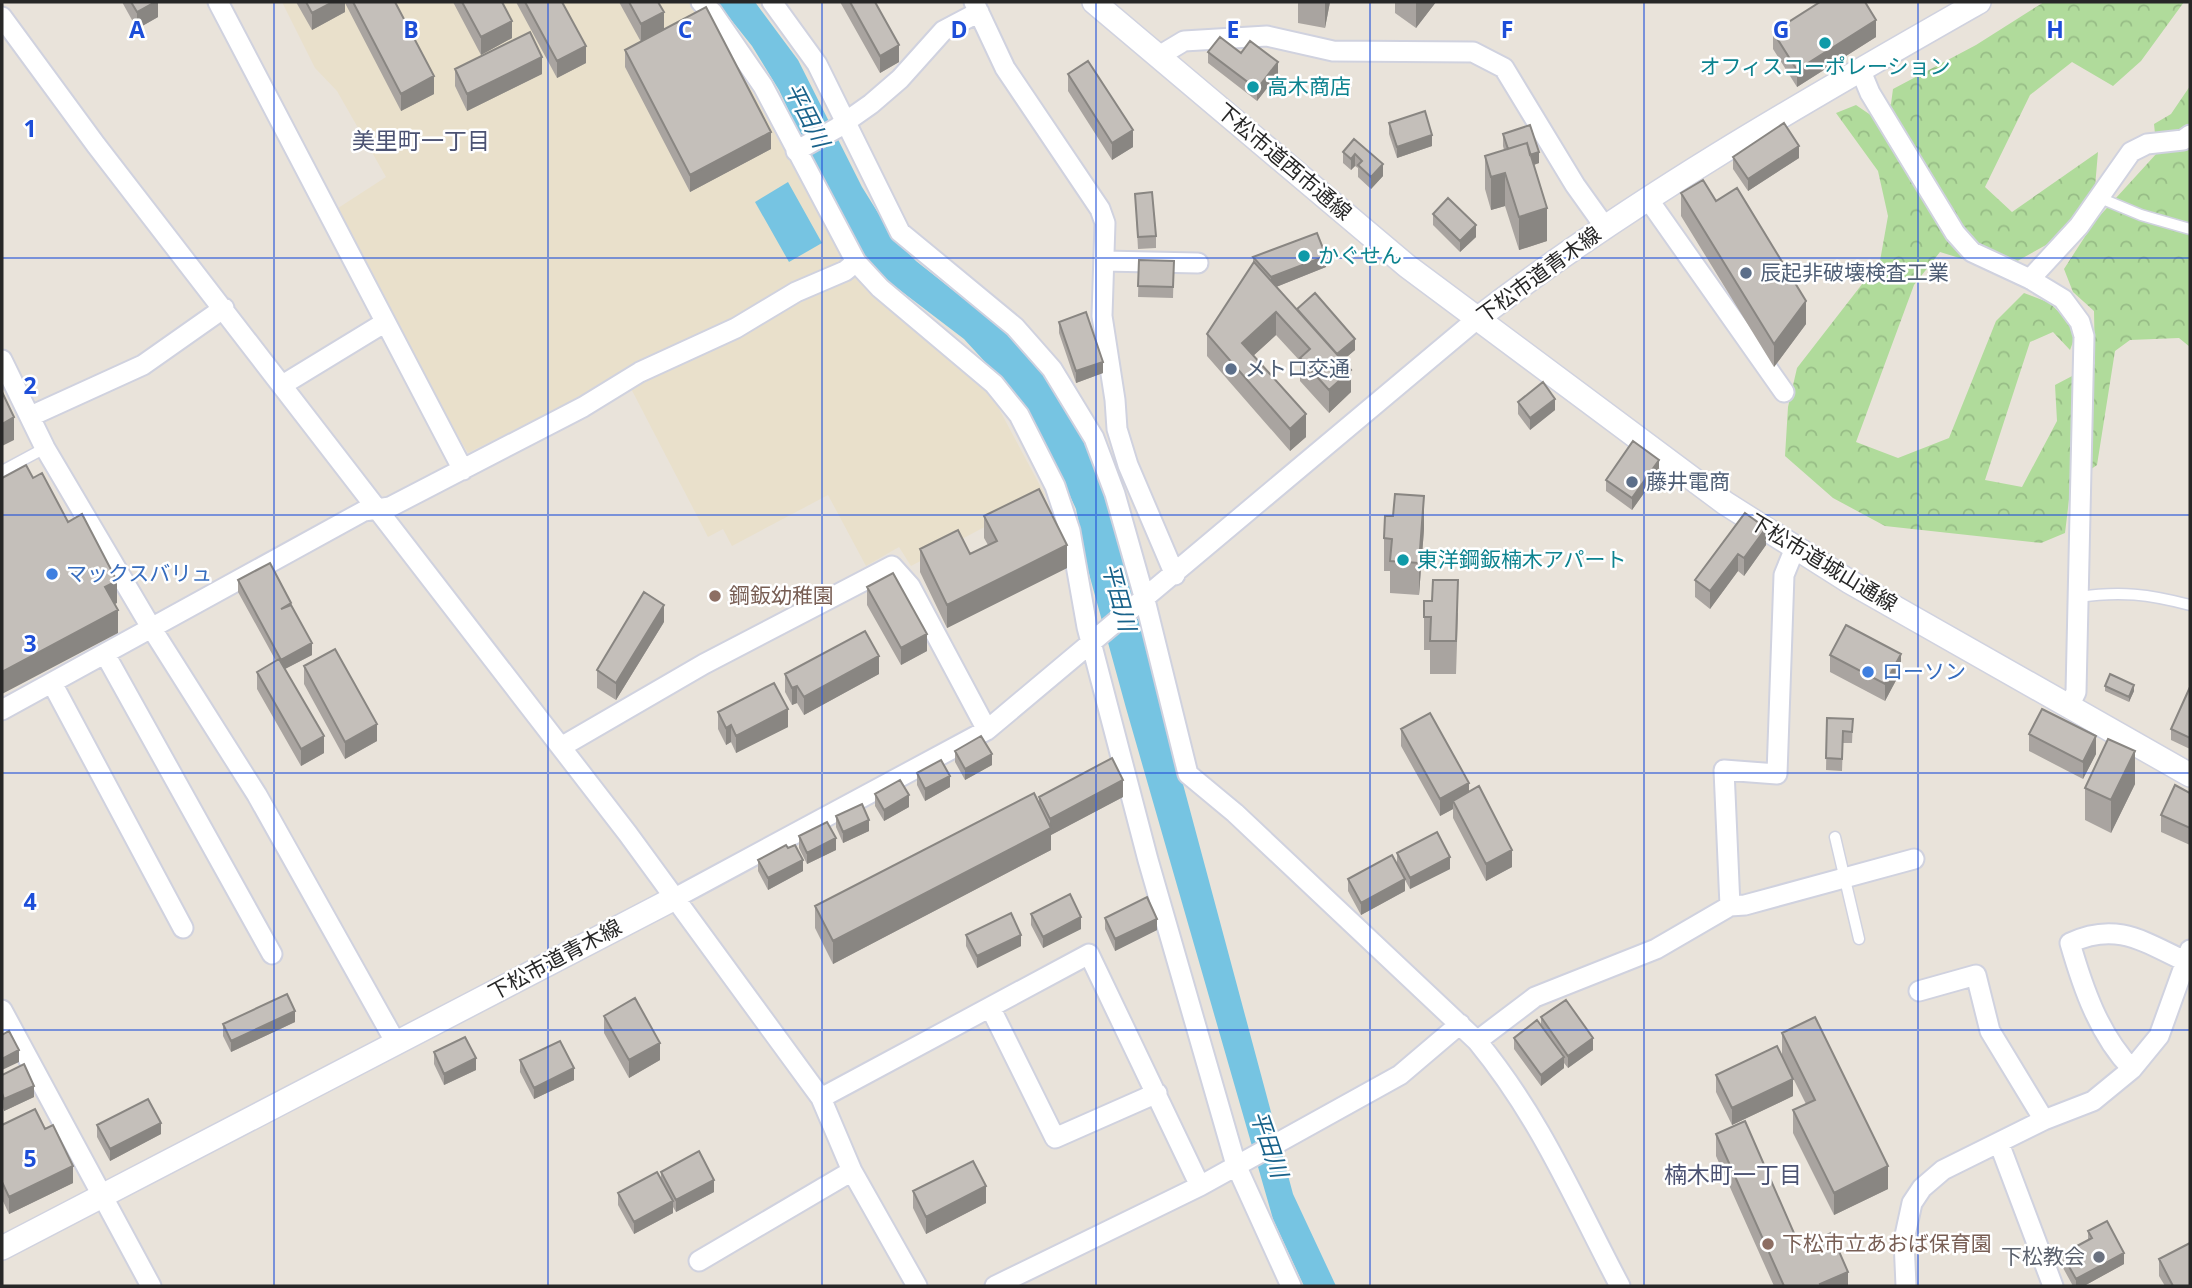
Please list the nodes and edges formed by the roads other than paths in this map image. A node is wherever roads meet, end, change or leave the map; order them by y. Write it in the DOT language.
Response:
graph roads {
  1 [pos="218,2"];
  2 [pos="701,2"];
  3 [pos="772,2"];
  4 [pos="1094,2"];
  5 [pos="1979,2"];
  6 [pos="977,7"];
  7 [pos="2,17"];
  8 [pos="1159,56"];
  9 [pos="1860,69"];
  10 [pos="841,126"];
  11 [pos="2190,135"];
  12 [pos="799,149"];
  13 [pos="2100,198"];
  14 [pos="1648,199"];
  15 [pos="1605,227"];
  16 [pos="2190,229"];
  17 [pos="1104,261"];
  18 [pos="856,262"];
  19 [pos="1198,263"];
  20 [pos="2030,279"];
  21 [pos="224,308"];
  22 [pos="1477,319"];
  23 [pos="384,323"];
  24 [pos="2,360"];
  25 [pos="284,384"];
  26 [pos="1784,392"];
  27 [pos="31,416"];
  28 [pos="45,448"];
  29 [pos="463,470"];
  30 [pos="2,471"];
  31 [pos="375,507"];
  32 [pos="1795,548"];
  33 [pos="1175,575"];
  34 [pos="2078,597"];
  35 [pos="1142,602"];
  36 [pos="2190,605"];
  37 [pos="152,629"];
  38 [pos="1095,642"];
  39 [pos="105,654"];
  40 [pos="52,683"];
  41 [pos="2069,706"];
  42 [pos="2,710"];
  43 [pos="987,730"];
  44 [pos="561,747"];
  45 [pos="2190,775"];
  46 [pos="1835,837"];
  47 [pos="1914,859"];
  48 [pos="1846,878"];
  49 [pos="675,898"];
  50 [pos="1730,906"];
  51 [pos="183,928"];
  52 [pos="1859,939"];
  53 [pos="272,954"];
  54 [pos="2188,956"];
  55 [pos="1919,991"];
  56 [pos="991,1009"];
  57 [pos="2,1010"];
  58 [pos="1460,1024"];
  59 [pos="1477,1041"];
  60 [pos="396,1043"];
  61 [pos="2132,1069"];
  62 [pos="1157,1093"];
  63 [pos="821,1098"];
  64 [pos="2044,1120"];
  65 [pos="1998,1143"];
  66 [pos="1240,1163"];
  67 [pos="852,1171"];
  68 [pos="1200,1186"];
  69 [pos="102,1195"];
  70 [pos="2,1248"];
  71 [pos="699,1261"];
  72 [pos="151,1286"];
  73 [pos="917,1286"];
  74 [pos="995,1286"];
  75 [pos="1291,1286"];
  76 [pos="1620,1286"];
  77 [pos="1906,1286"];
  78 [pos="2053,1286"];
  1 -- 23 [label="street"];
  2 -- 12 [label="street"];
  3 -- 10 [label="street"];
  4 -- 8 [label="street, 下松市道西市通線"];
  5 -- 9 [label="street, 下松市道青木線"];
  6 -- 10 [label="street"];
  6 -- 17 [label="street"];
  7 -- 21 [label="street"];
  8 -- 15 [label="street"];
  8 -- 22 [label="street, 下松市道西市通線"];
  9 -- 14 [label="street, 下松市道青木線"];
  9 -- 20 [label="street"];
  10 -- 12 [label="street"];
  10 -- 35 [label="street"];
  11 -- 13 [label="street"];
  12 -- 18 [label="street"];
  13 -- 16 [label="lane"];
  13 -- 20 [label="street"];
  14 -- 15 [label="street, 下松市道青木線"];
  14 -- 26 [label="street"];
  15 -- 22 [label="street, 下松市道青木線"];
  17 -- 19 [label="street"];
  17 -- 33 [label="street"];
  18 -- 29 [label="street"];
  18 -- 38 [label="street"];
  20 -- 34 [label="street"];
  21 -- 25 [label="street"];
  21 -- 27 [label="street"];
  22 -- 32 [label="street, 下松市道城山通線"];
  22 -- 33 [label="street, 下松市道青木線"];
  23 -- 25 [label="street"];
  23 -- 29 [label="street"];
  24 -- 27 [label="street"];
  25 -- 31 [label="street"];
  27 -- 28 [label="street"];
  28 -- 30 [label="lane"];
  28 -- 37 [label="street"];
  29 -- 31 [label="street"];
  31 -- 37 [label="street"];
  31 -- 44 [label="street"];
  32 -- 41 [label="street, 下松市道城山通線"];
  32 -- 50 [label="street"];
  33 -- 35 [label="street, 下松市道青木線"];
  34 -- 36 [label="lane"];
  34 -- 41 [label="street"];
  35 -- 38 [label="street, 下松市道青木線"];
  35 -- 58 [label="street"];
  37 -- 39 [label="street"];
  37 -- 60 [label="street"];
  38 -- 43 [label="street, 下松市道青木線"];
  38 -- 66 [label="street"];
  39 -- 40 [label="street"];
  39 -- 53 [label="street"];
  40 -- 42 [label="street"];
  40 -- 51 [label="street"];
  41 -- 45 [label="street, 下松市道城山通線"];
  43 -- 44 [label="street"];
  43 -- 49 [label="street, 下松市道青木線"];
  44 -- 49 [label="street"];
  46 -- 48 [label="lane"];
  47 -- 48 [label="street"];
  48 -- 50 [label="street"];
  48 -- 52 [label="lane"];
  49 -- 60 [label="street, 下松市道青木線"];
  49 -- 63 [label="street"];
  50 -- 59 [label="street"];
  54 -- 61 [label="street"];
  54 -- 61 [label="street"];
  55 -- 64 [label="street"];
  56 -- 62 [label="street"];
  56 -- 62 [label="street"];
  56 -- 63 [label="street"];
  57 -- 69 [label="street"];
  58 -- 59 [label="street"];
  58 -- 66 [label="street"];
  59 -- 76 [label="street"];
  60 -- 69 [label="street, 下松市道青木線"];
  61 -- 64 [label="street"];
  62 -- 68 [label="street"];
  63 -- 67 [label="street"];
  64 -- 65 [label="street"];
  65 -- 77 [label="street"];
  65 -- 78 [label="street"];
  66 -- 68 [label="street"];
  66 -- 75 [label="street"];
  67 -- 71 [label="street"];
  67 -- 73 [label="street"];
  68 -- 74 [label="street"];
  69 -- 70 [label="street, 下松市道青木線"];
  69 -- 72 [label="street"];
}
